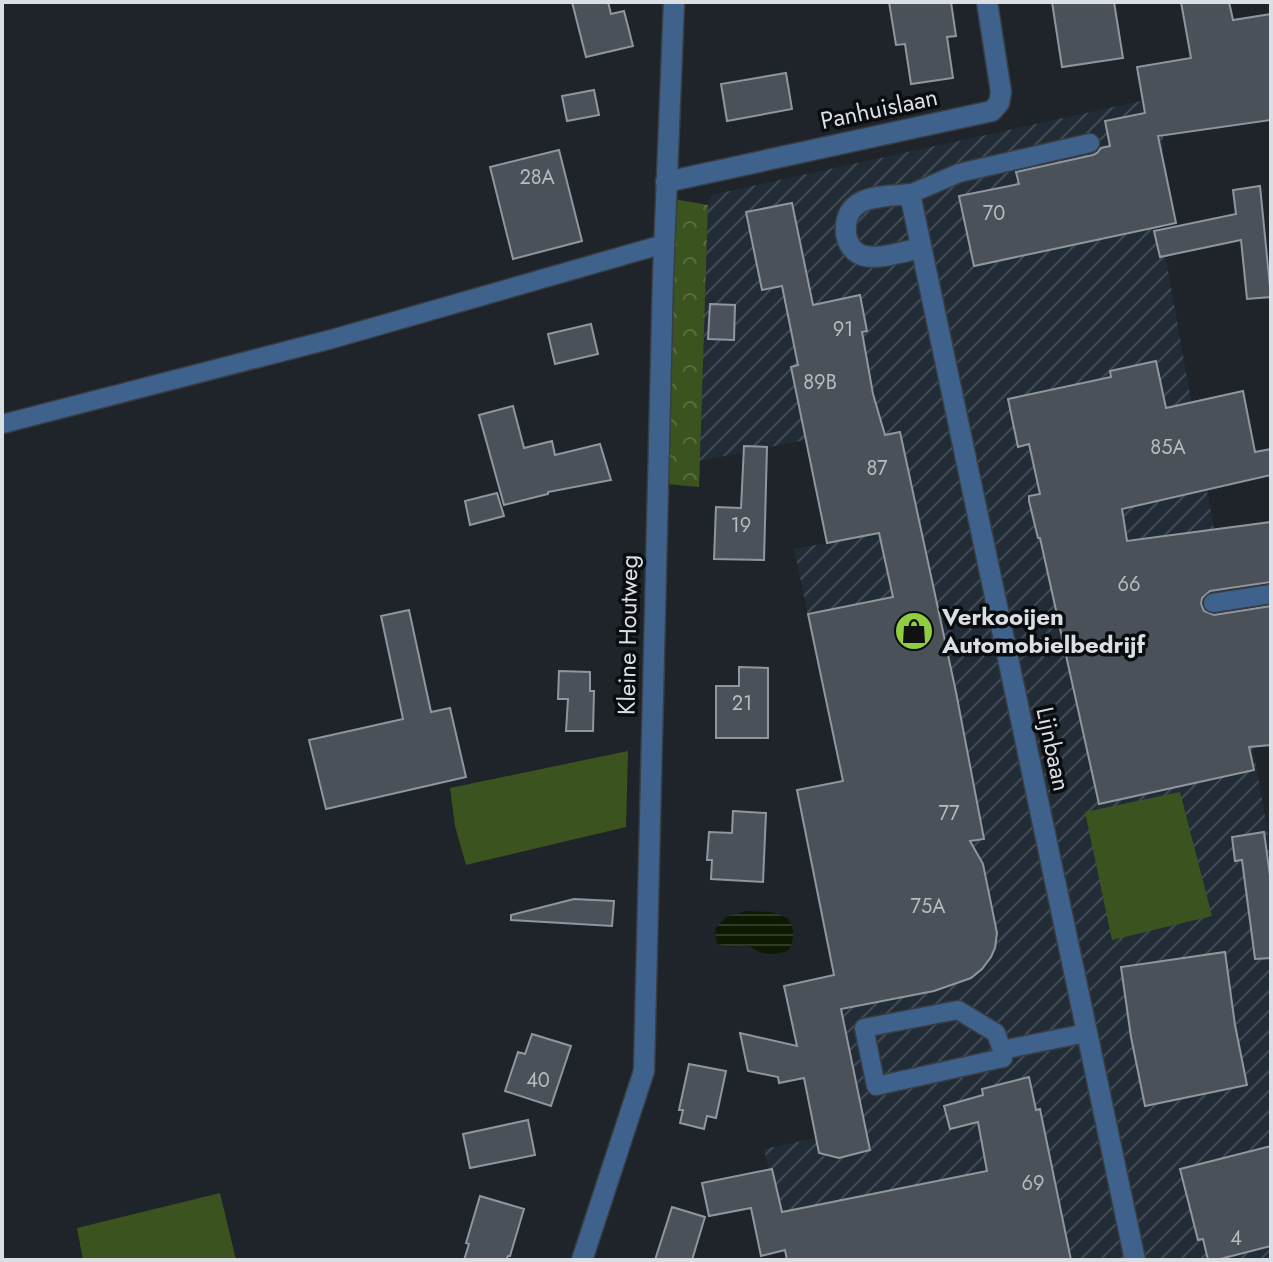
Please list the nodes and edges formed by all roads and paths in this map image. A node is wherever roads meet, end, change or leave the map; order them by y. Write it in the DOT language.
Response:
graph roads {
  1 [pos="674,2"];
  2 [pos="987,2"];
  3 [pos="1090,143"];
  4 [pos="666,182"];
  5 [pos="910,194"];
  6 [pos="664,244"];
  7 [pos="921,248"];
  8 [pos="2,424"];
  9 [pos="1271,594"];
  10 [pos="1213,603"];
  11 [pos="1086,1033"];
  12 [pos="1002,1050"];
  13 [pos="582,1260"];
  14 [pos="1135,1260"];
  1 -- 4 [label="street, Kleine Houtweg"];
  2 -- 4 [label="street, Panhuislaan"];
  3 -- 5 [label="lane"];
  4 -- 6 [label="street, Kleine Houtweg"];
  5 -- 7 [label="street, Lijnbaan"];
  5 -- 7 [label="street"];
  6 -- 8 [label="lane"];
  6 -- 13 [label="street, Kleine Houtweg"];
  7 -- 11 [label="street, Lijnbaan"];
  9 -- 10 [label="lane"];
  11 -- 12 [label="lane"];
  11 -- 14 [label="street, Lijnbaan"];
  12 -- 12 [label="lane"];
}
